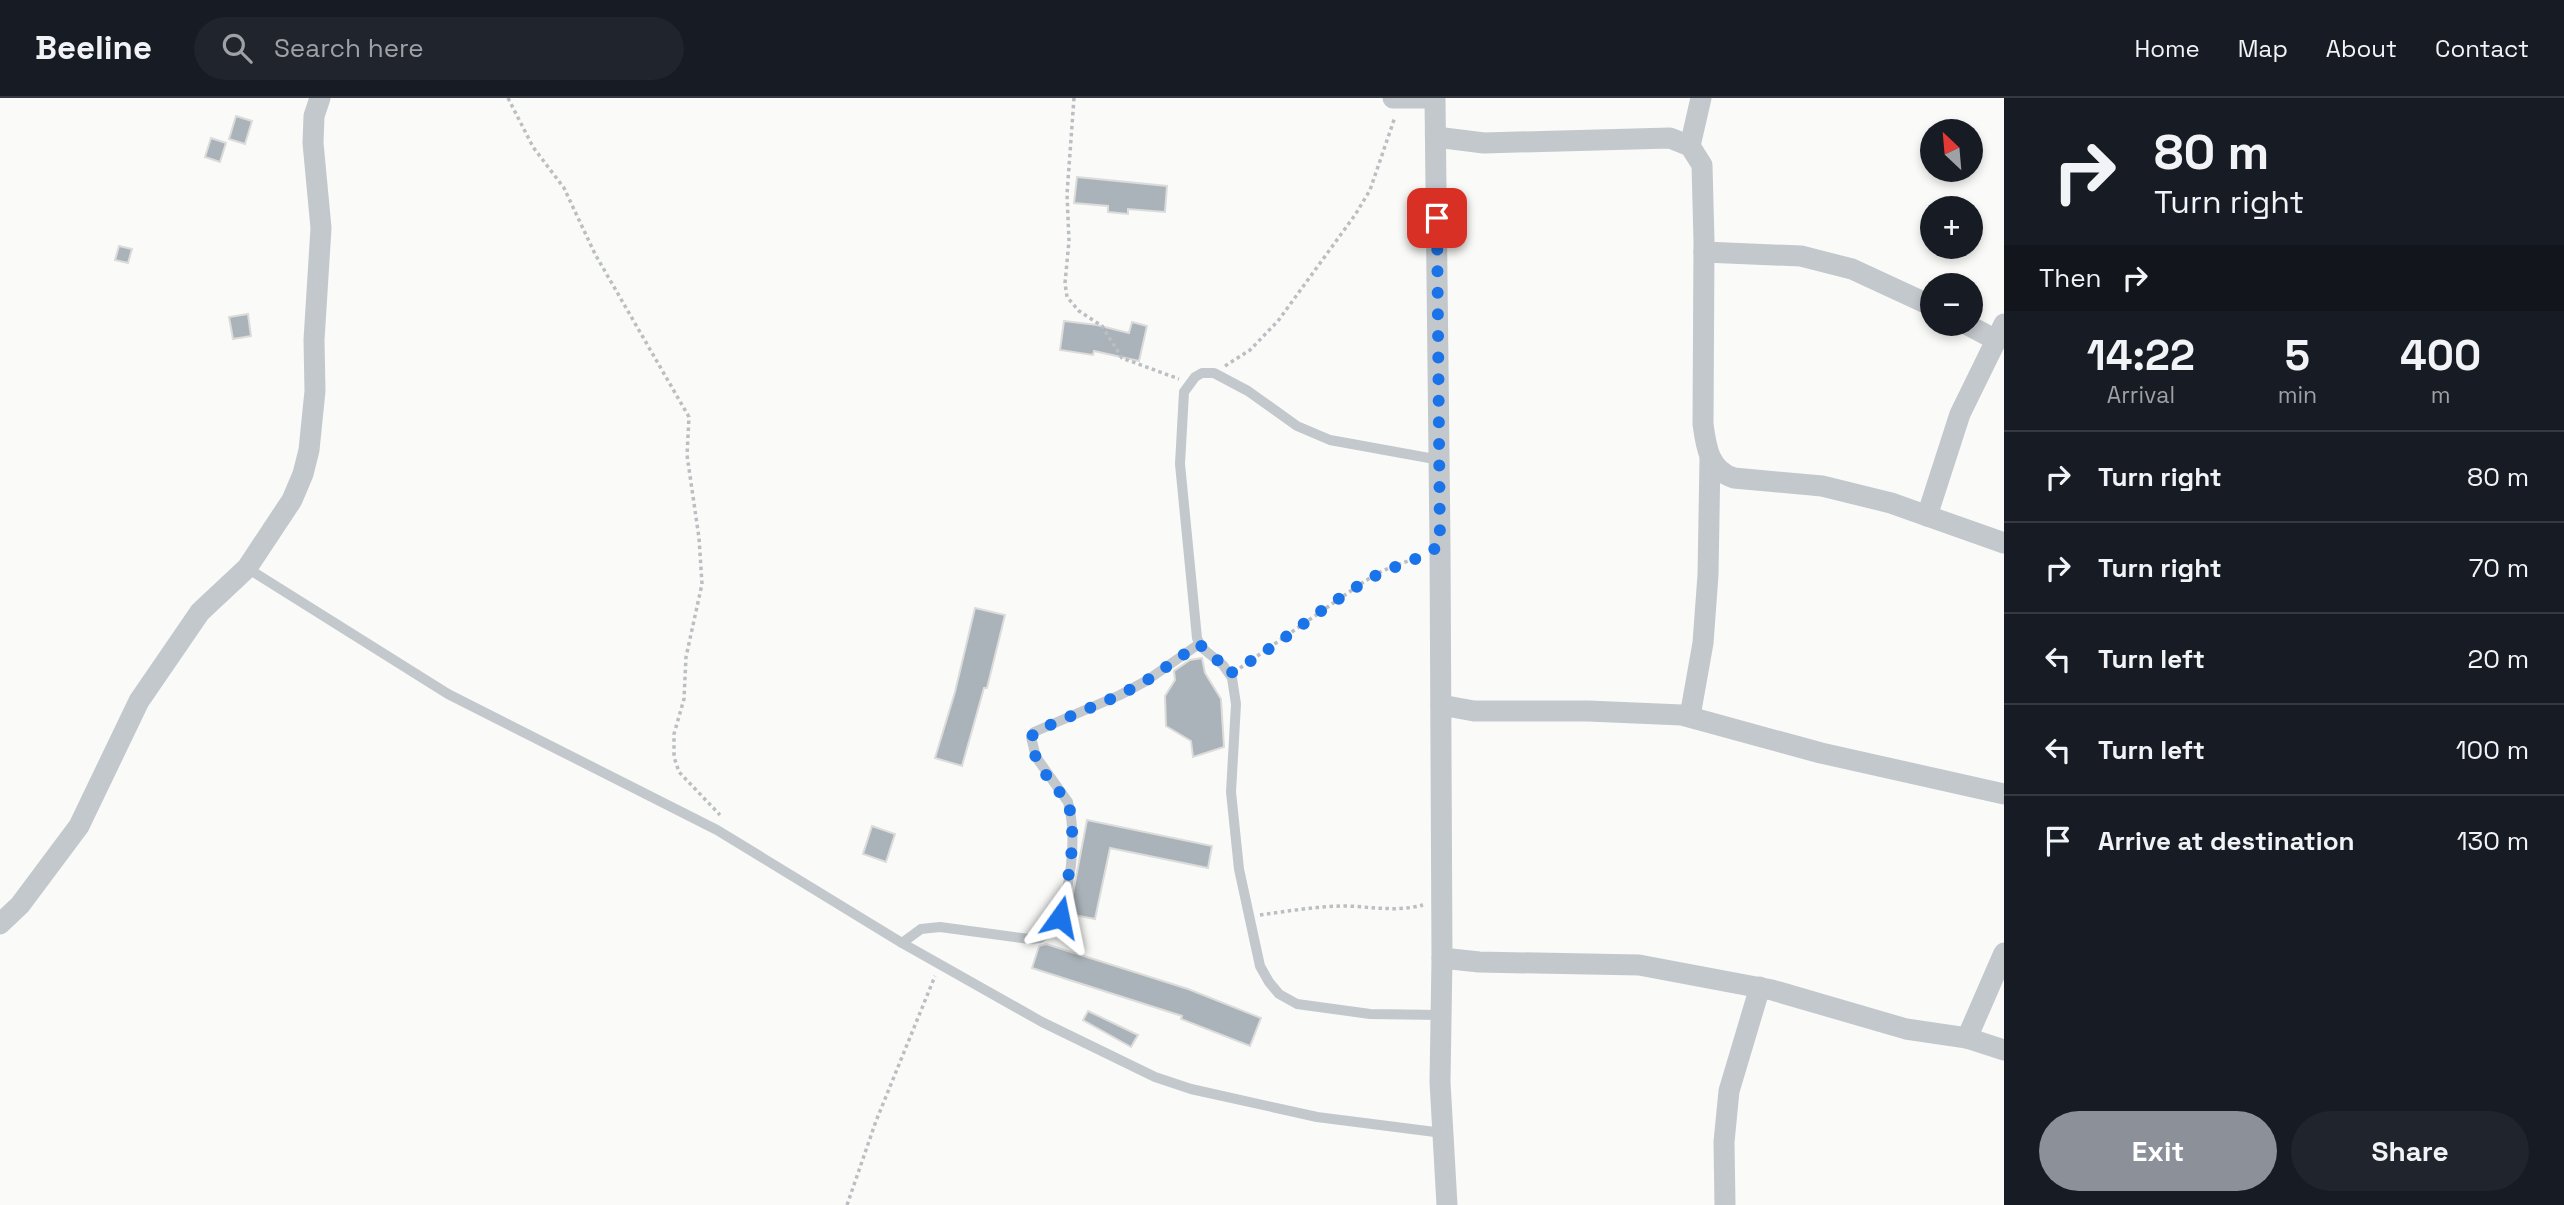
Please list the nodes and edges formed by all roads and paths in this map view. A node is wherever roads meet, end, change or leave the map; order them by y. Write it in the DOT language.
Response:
graph roads {
  1 [pos="320,98"];
  2 [pos="508,98"];
  3 [pos="1074,98"];
  4 [pos="1435,98"];
  5 [pos="1701,98"];
  6 [pos="1396,99"];
  7 [pos="1436,137"];
  8 [pos="1690,146"];
  9 [pos="1704,252"];
  10 [pos="1920,300"];
  11 [pos="2000,332"];
  12 [pos="1214,373"];
  13 [pos="1188,384"];
  14 [pos="1710,458"];
  15 [pos="1440,460"];
  16 [pos="1927,516"];
  17 [pos="2004,543"];
  18 [pos="1440,545"];
  19 [pos="247,568"];
  20 [pos="1199,644"];
  21 [pos="1229,674"];
  22 [pos="1441,705"];
  23 [pos="1690,716"];
  24 [pos="2004,794"];
  25 [pos="721,816"];
  26 [pos="1442,901"];
  27 [pos="1248,916"];
  28 [pos="0,923"];
  29 [pos="902,943"];
  30 [pos="2004,953"];
  31 [pos="1442,958"];
  32 [pos="940,964"];
  33 [pos="1760,988"];
  34 [pos="1440,1015"];
  35 [pos="1967,1038"];
  36 [pos="2004,1050"];
  37 [pos="1443,1133"];
  38 [pos="847,1205"];
  39 [pos="1447,1205"];
  40 [pos="1725,1205"];
  1 -- 19 [label="street"];
  2 -- 25 [label="path"];
  3 -- 13 [label="path"];
  4 -- 6 [label="street"];
  4 -- 7 [label="street"];
  5 -- 8 [label="street"];
  6 -- 12 [label="path"];
  7 -- 8 [label="street"];
  7 -- 15 [label="street"];
  8 -- 9 [label="street"];
  9 -- 10 [label="street"];
  9 -- 14 [label="street"];
  11 -- 16 [label="street"];
  12 -- 13 [label="lane"];
  12 -- 15 [label="lane"];
  13 -- 20 [label="lane"];
  14 -- 16 [label="street"];
  14 -- 23 [label="street"];
  15 -- 18 [label="street"];
  16 -- 17 [label="street"];
  18 -- 21 [label="path"];
  18 -- 22 [label="street"];
  19 -- 28 [label="street"];
  19 -- 29 [label="lane"];
  20 -- 21 [label="lane"];
  20 -- 29 [label="lane"];
  21 -- 27 [label="lane"];
  22 -- 23 [label="street"];
  22 -- 26 [label="street"];
  23 -- 24 [label="street"];
  26 -- 27 [label="path"];
  26 -- 31 [label="street"];
  27 -- 34 [label="lane"];
  29 -- 32 [label="lane"];
  30 -- 35 [label="street"];
  31 -- 33 [label="street"];
  31 -- 34 [label="street"];
  32 -- 37 [label="lane"];
  32 -- 38 [label="path"];
  33 -- 35 [label="street"];
  33 -- 40 [label="street"];
  34 -- 37 [label="street"];
  35 -- 36 [label="street"];
  37 -- 39 [label="street"];
}
